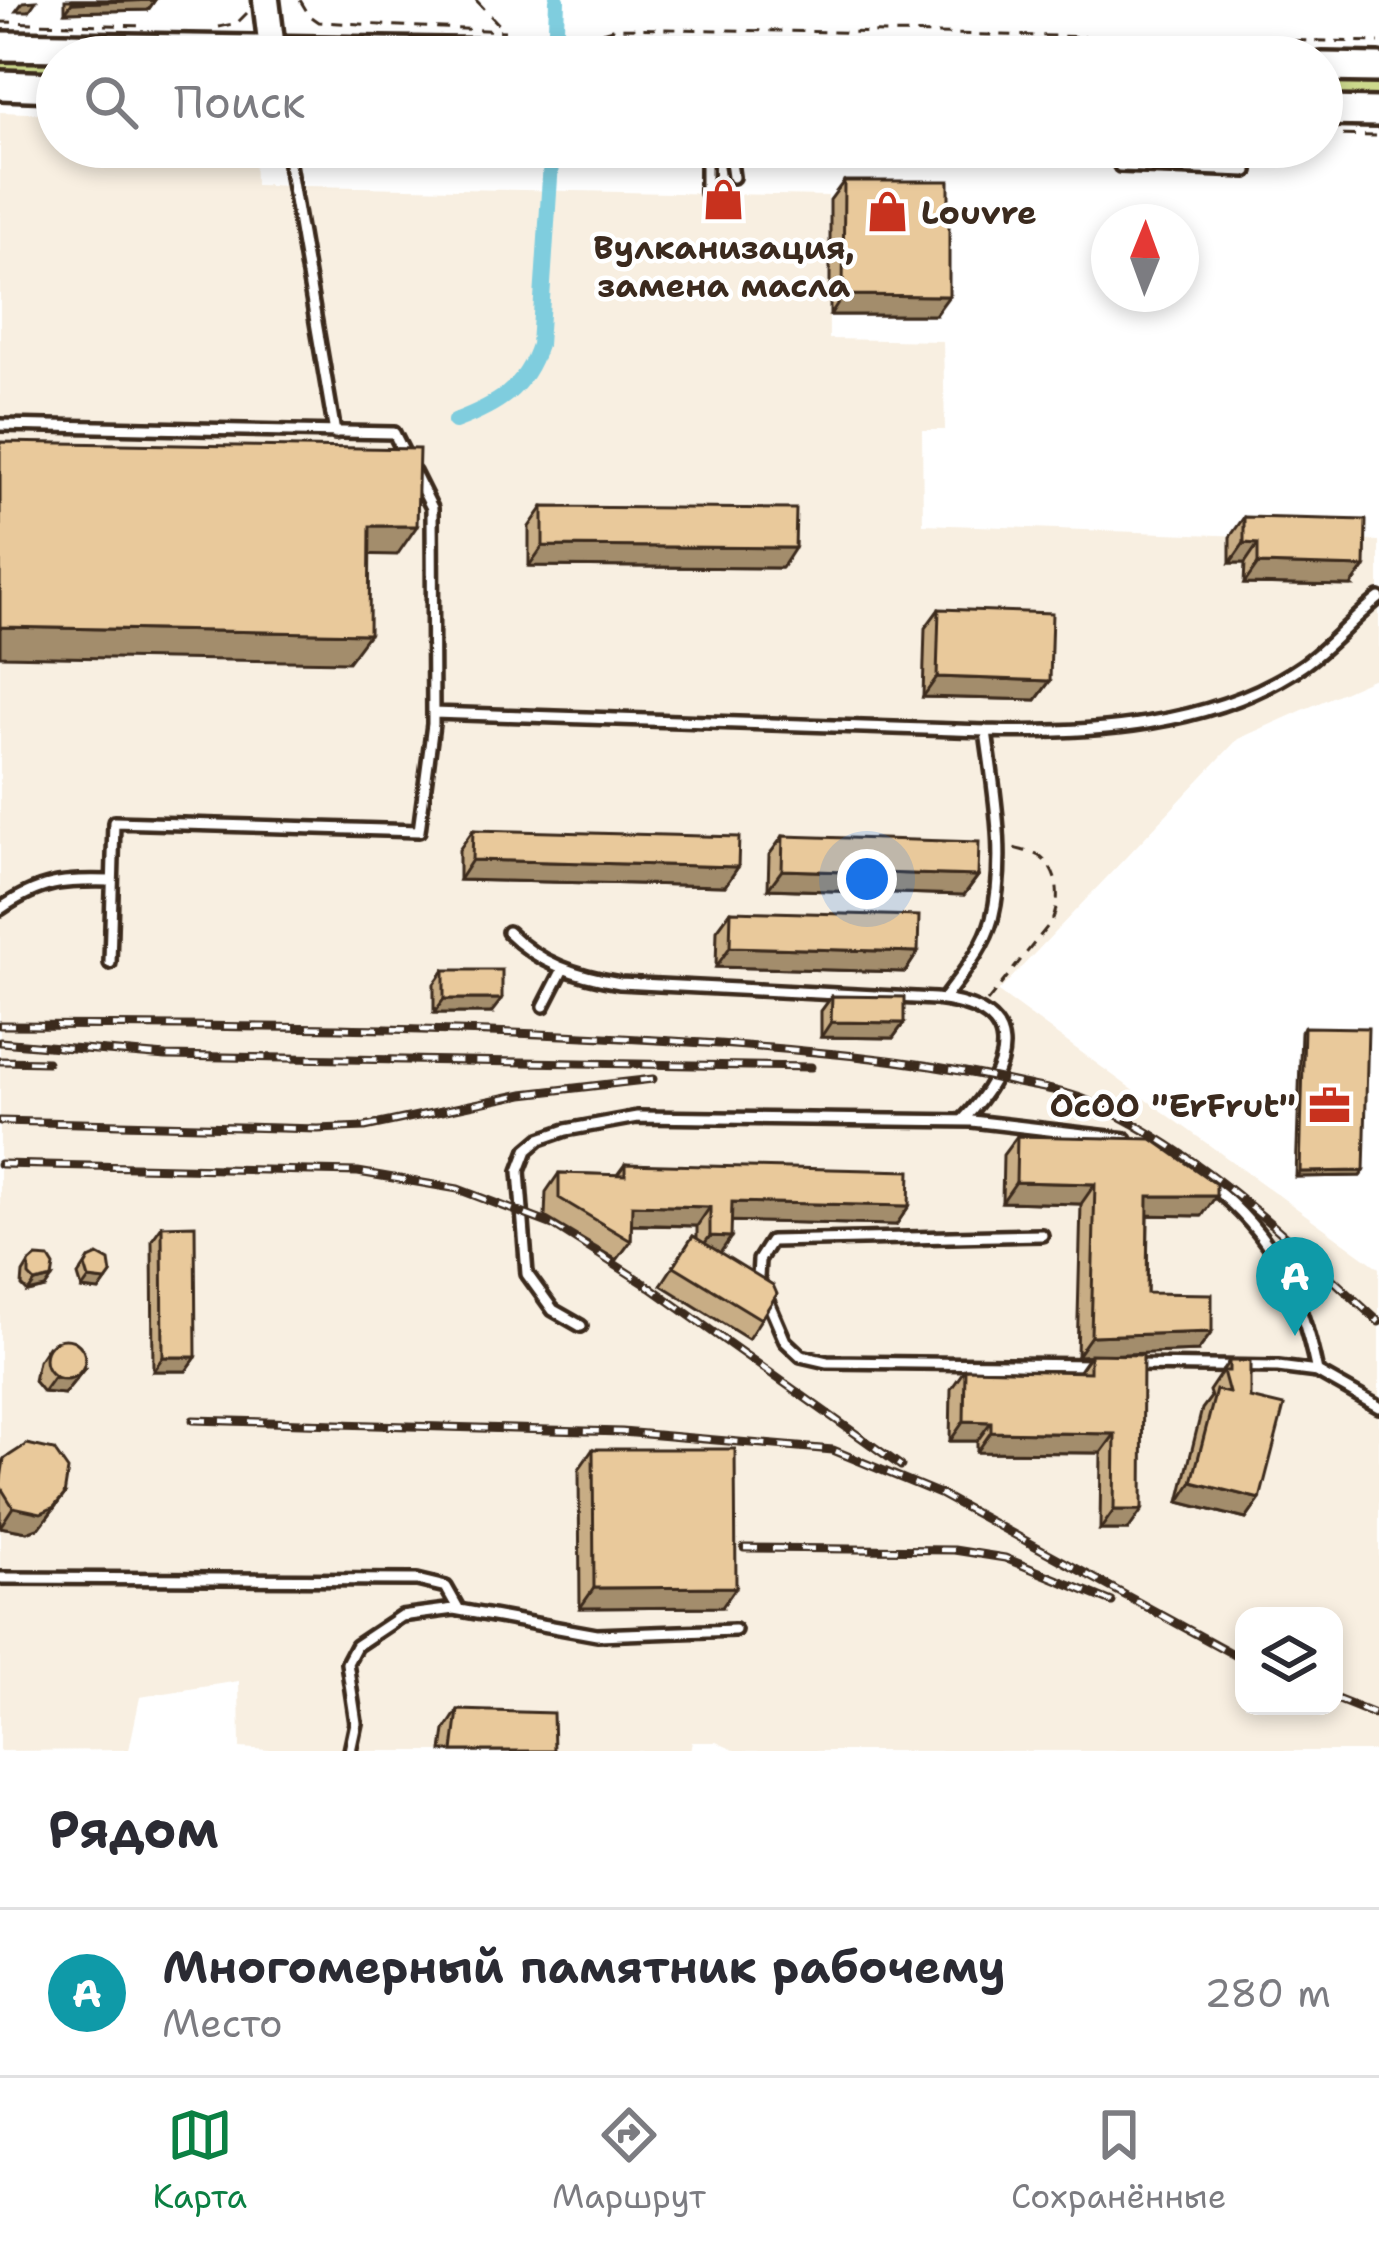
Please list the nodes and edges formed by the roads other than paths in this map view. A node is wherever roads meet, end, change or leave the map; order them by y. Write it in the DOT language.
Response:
graph roads {
  1 [pos="266,0"];
  2 [pos="270,36"];
  3 [pos="0,46"];
  4 [pos="36,47"];
  5 [pos="1343,67"];
  6 [pos="1379,68"];
  7 [pos="0,85"];
  8 [pos="36,86"];
  9 [pos="1343,111"];
  10 [pos="1379,112"];
  11 [pos="290,168"];
  12 [pos="706,168"];
  13 [pos="731,168"];
  14 [pos="1170,168"];
  15 [pos="1246,168"];
  16 [pos="733,177"];
  17 [pos="706,193"];
  18 [pos="0,425"];
  19 [pos="335,434"];
  20 [pos="1379,598"];
  21 [pos="433,713"];
  22 [pos="986,731"];
  23 [pos="111,881"];
  24 [pos="0,909"];
  25 [pos="508,932"];
  26 [pos="110,963"];
  27 [pos="563,969"];
  28 [pos="943,1000"];
  29 [pos="544,1006"];
  30 [pos="962,1121"];
  31 [pos="1140,1144"];
  32 [pos="1203,1180"];
  33 [pos="1042,1235"];
  34 [pos="580,1326"];
  35 [pos="1317,1372"];
  36 [pos="1379,1407"];
  37 [pos="0,1578"];
  38 [pos="459,1610"];
  39 [pos="735,1630"];
  40 [pos="350,1751"];
  1 -- 2 [label="main road"];
  3 -- 4 [label="main road"];
  5 -- 6 [label="main road"];
  7 -- 8 [label="main road"];
  9 -- 10 [label="main road"];
  11 -- 19 [label="lane"];
  12 -- 17 [label="lane"];
  13 -- 16 [label="lane"];
  14 -- 15 [label="lane"];
  18 -- 19 [label="lane"];
  19 -- 21 [label="lane"];
  20 -- 22 [label="lane"];
  21 -- 22 [label="lane"];
  21 -- 23 [label="lane"];
  22 -- 28 [label="lane"];
  23 -- 24 [label="lane"];
  23 -- 26 [label="lane"];
  25 -- 27 [label="lane"];
  27 -- 28 [label="lane"];
  27 -- 29 [label="lane"];
  28 -- 30 [label="lane"];
  30 -- 31 [label="lane"];
  30 -- 34 [label="lane"];
  32 -- 35 [label="lane"];
  33 -- 35 [label="lane"];
  35 -- 36 [label="lane"];
  37 -- 38 [label="lane"];
  38 -- 39 [label="lane"];
  38 -- 40 [label="lane"];
}
